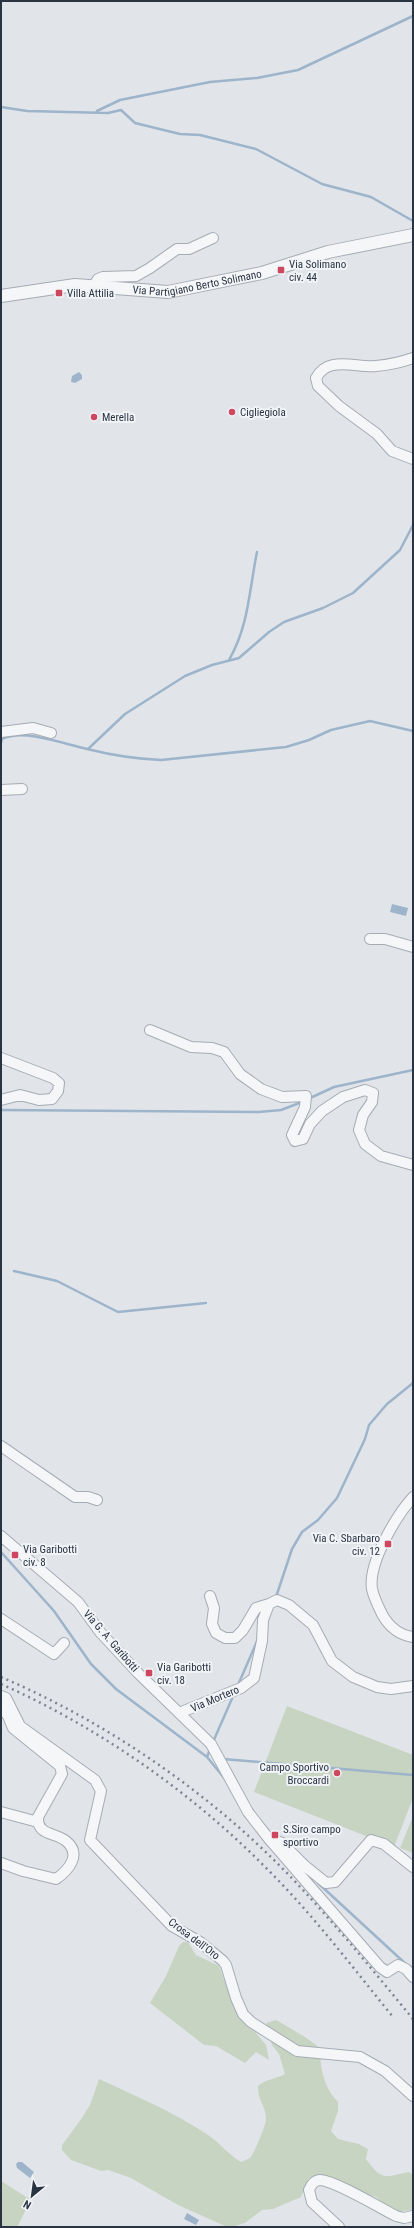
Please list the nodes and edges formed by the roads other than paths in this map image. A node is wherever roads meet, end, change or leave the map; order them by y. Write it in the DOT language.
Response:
graph roads {
  1 [pos="413,235"];
  2 [pos="213,238"];
  3 [pos="94,285"];
  4 [pos="1,296"];
  5 [pos="413,358"];
  6 [pos="413,459"];
  7 [pos="1,732"];
  8 [pos="51,733"];
  9 [pos="22,789"];
  10 [pos="1,790"];
  11 [pos="370,939"];
  12 [pos="413,947"];
  13 [pos="150,1030"];
  14 [pos="1,1058"];
  15 [pos="1,1100"];
  16 [pos="413,1166"];
  17 [pos="1,1446"];
  18 [pos="97,1500"];
  19 [pos="411,1502"];
  20 [pos="1,1536"];
  21 [pos="210,1596"];
  22 [pos="269,1604"];
  23 [pos="1,1619"];
  24 [pos="413,1637"];
  25 [pos="64,1643"];
  26 [pos="413,1686"];
  27 [pos="1,1696"];
  28 [pos="1,1707"];
  29 [pos="179,1713"];
  30 [pos="1,1812"];
  31 [pos="38,1822"];
  32 [pos="269,1839"];
  33 [pos="1,1863"];
  34 [pos="413,1867"];
  35 [pos="413,1977"];
  36 [pos="413,2096"];
  37 [pos="413,2216"];
  38 [pos="339,2227"];
  1 -- 3 [label="street, Via Partigiano Berto Solimano"];
  2 -- 3 [label="street"];
  3 -- 4 [label="street, Via Partigiano Berto Solimano"];
  5 -- 6 [label="street"];
  7 -- 8 [label="street"];
  9 -- 10 [label="street"];
  11 -- 12 [label="street"];
  13 -- 16 [label="street"];
  14 -- 15 [label="street"];
  17 -- 18 [label="street"];
  19 -- 24 [label="street"];
  20 -- 29 [label="street, Via G. A. Garibotti"];
  21 -- 22 [label="street"];
  22 -- 26 [label="street"];
  22 -- 29 [label="street, Via Mortero"];
  23 -- 25 [label="street"];
  27 -- 36 [label="street, Crosa dell'Oro"];
  28 -- 31 [label="street"];
  29 -- 32 [label="street, Via G. A. Garibotti"];
  30 -- 31 [label="street"];
  31 -- 33 [label="street"];
  32 -- 34 [label="street"];
  32 -- 35 [label="street, Via G. A. Garibotti"];
  37 -- 38 [label="street"];
}
